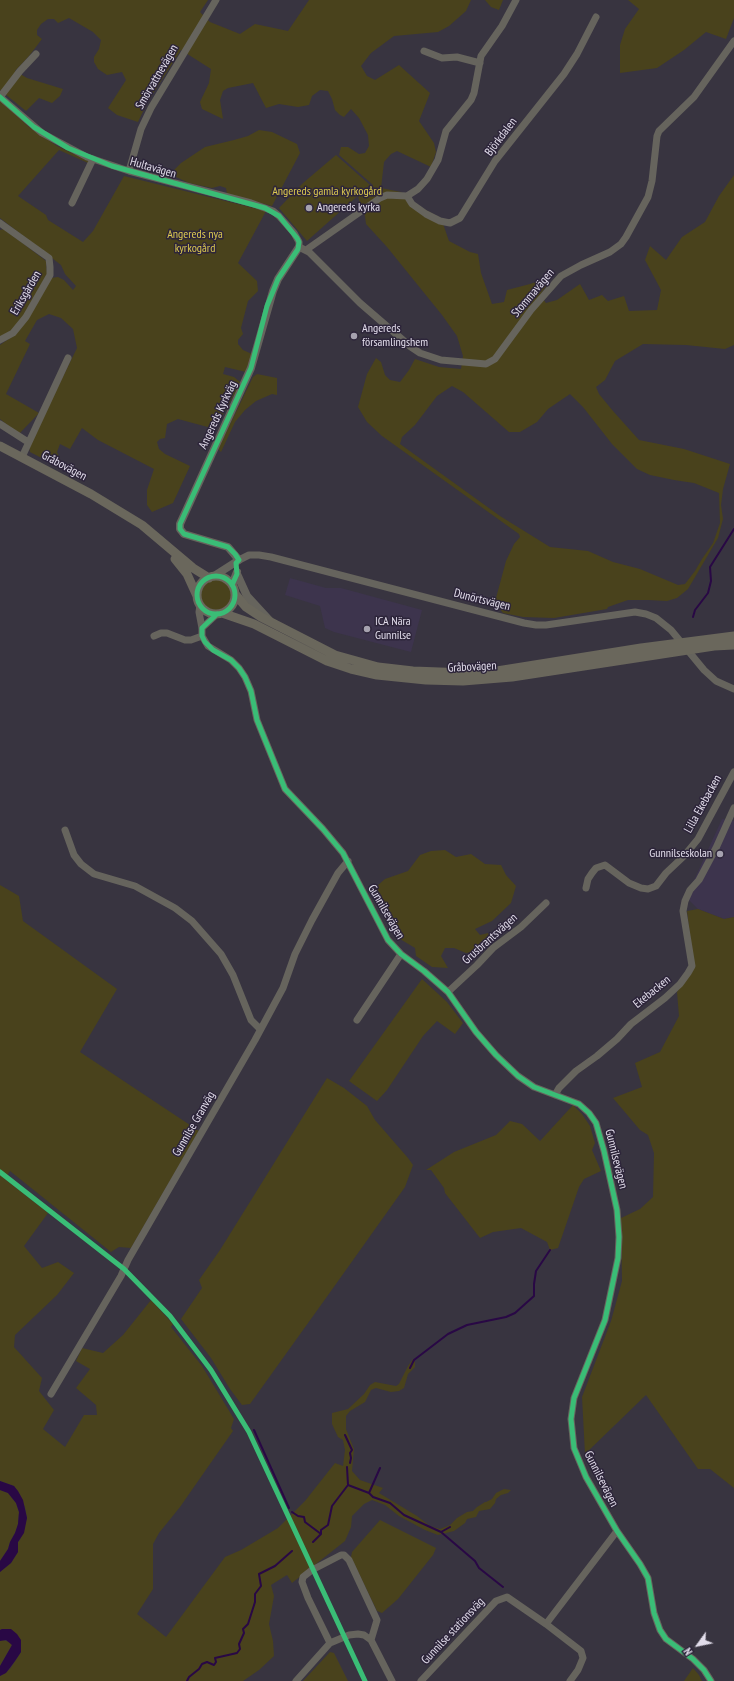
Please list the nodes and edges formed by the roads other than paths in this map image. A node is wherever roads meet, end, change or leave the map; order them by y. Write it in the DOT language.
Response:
graph roads {
  1 [pos="216,0"];
  2 [pos="516,0"];
  3 [pos="596,17"];
  4 [pos="734,41"];
  5 [pos="424,51"];
  6 [pos="36,54"];
  7 [pos="480,63"];
  8 [pos="0,97"];
  9 [pos="93,159"];
  10 [pos="129,171"];
  11 [pos="407,196"];
  12 [pos="72,203"];
  13 [pos="0,223"];
  14 [pos="302,248"];
  15 [pos="0,340"];
  16 [pos="68,358"];
  17 [pos="0,424"];
  18 [pos="28,442"];
  19 [pos="0,446"];
  20 [pos="22,457"];
  21 [pos="116,509"];
  22 [pos="238,562"];
  23 [pos="237,574"];
  24 [pos="212,577"];
  25 [pos="232,585"];
  26 [pos="235,594"];
  27 [pos="199,601"];
  28 [pos="220,614"];
  29 [pos="270,622"];
  30 [pos="202,628"];
  31 [pos="154,636"];
  32 [pos="202,636"];
  33 [pos="734,636"];
  34 [pos="734,645"];
  35 [pos="734,690"];
  36 [pos="734,772"];
  37 [pos="734,808"];
  38 [pos="65,830"];
  39 [pos="348,861"];
  40 [pos="586,888"];
  41 [pos="546,903"];
  42 [pos="401,954"];
  43 [pos="448,992"];
  44 [pos="357,1020"];
  45 [pos="260,1029"];
  46 [pos="556,1095"];
  47 [pos="51,1394"];
  48 [pos="618,1531"];
  49 [pos="546,1624"];
  50 [pos="371,1640"];
  51 [pos="330,1643"];
  52 [pos="296,1681"];
  53 [pos="392,1681"];
  54 [pos="421,1681"];
  55 [pos="570,1681"];
  56 [pos="711,1681"];
  1 -- 10 [label="street, Smörvattnevägen"];
  2 -- 7 [label="street"];
  3 -- 11 [label="street, Björkdalen"];
  4 -- 14 [label="street, Stommavägen"];
  5 -- 7 [label="street"];
  6 -- 8 [label="street, Hultavägen"];
  7 -- 11 [label="street"];
  8 -- 9 [label="street, Hultavägen"];
  9 -- 10 [label="street, Hultavägen"];
  9 -- 12 [label="street"];
  10 -- 14 [label="street, Hultavägen"];
  11 -- 14 [label="street"];
  13 -- 15 [label="street, Eriksgården"];
  14 -- 22 [label="street, Angereds Kyrkväg"];
  16 -- 18 [label="street"];
  17 -- 18 [label="street"];
  18 -- 20 [label="street"];
  19 -- 20 [label="main road, Gråbovägen"];
  20 -- 21 [label="main road, Gråbovägen"];
  21 -- 24 [label="main road, Gråbovägen"];
  21 -- 27 [label="main road, Gråbovägen"];
  22 -- 23 [label="street"];
  22 -- 24 [label="street, Dunörtsvägen"];
  22 -- 35 [label="street, Dunörtsvägen"];
  23 -- 25 [label="street"];
  23 -- 29 [label="street"];
  24 -- 25 [label="main road"];
  24 -- 27 [label="main road"];
  25 -- 26 [label="main road"];
  26 -- 28 [label="main road"];
  26 -- 29 [label="main road, Gråbovägen"];
  27 -- 28 [label="main road"];
  27 -- 30 [label="street"];
  28 -- 30 [label="street"];
  28 -- 34 [label="main road, Gråbovägen"];
  29 -- 33 [label="main road, Gråbovägen"];
  30 -- 32 [label="street"];
  31 -- 32 [label="street"];
  32 -- 39 [label="street, Gunnilsevägen"];
  36 -- 40 [label="street, Lilla Ekebacken"];
  37 -- 46 [label="street, Ekebacken"];
  38 -- 45 [label="street"];
  39 -- 42 [label="street, Gunnilsevägen"];
  39 -- 45 [label="street, Gunnilse Granväg"];
  41 -- 43 [label="street, Grusbrantsvägen"];
  42 -- 43 [label="street, Gunnilsevägen"];
  42 -- 44 [label="street"];
  43 -- 46 [label="street, Gunnilsevägen"];
  45 -- 47 [label="street, Gunnilse Granväg"];
  46 -- 48 [label="street, Gunnilsevägen"];
  48 -- 49 [label="street"];
  48 -- 56 [label="street, Gunnilsevägen"];
  49 -- 54 [label="street, Gunnilse stationsväg"];
  49 -- 55 [label="street"];
  50 -- 51 [label="street"];
  50 -- 51 [label="street"];
  50 -- 53 [label="street"];
  51 -- 52 [label="street"];
}
